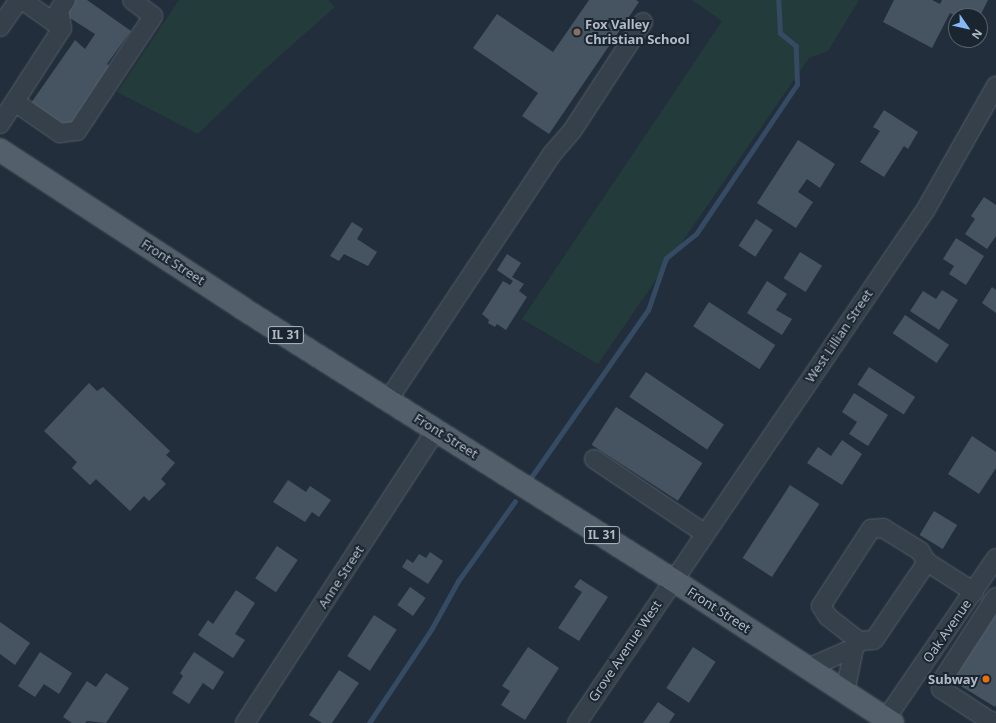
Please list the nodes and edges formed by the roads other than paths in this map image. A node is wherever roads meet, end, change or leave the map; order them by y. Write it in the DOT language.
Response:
graph roads {
  1 [pos="19,0"];
  2 [pos="22,0"];
  3 [pos="66,0"];
  4 [pos="132,0"];
  5 [pos="643,22"];
  6 [pos="0,27"];
  7 [pos="62,28"];
  8 [pos="996,86"];
  9 [pos="15,102"];
  10 [pos="0,124"];
  11 [pos="0,150"];
  12 [pos="388,400"];
  13 [pos="436,430"];
  14 [pos="594,459"];
  15 [pos="704,533"];
  16 [pos="927,562"];
  17 [pos="995,562"];
  18 [pos="673,580"];
  19 [pos="974,592"];
  20 [pos="996,597"];
  21 [pos="857,644"];
  22 [pos="808,668"];
  23 [pos="845,692"];
  24 [pos="887,722"];
  25 [pos="996,722"];
  26 [pos="246,723"];
  27 [pos="576,723"];
  1 -- 6 [label="street"];
  2 -- 7 [label="street"];
  3 -- 7 [label="street"];
  4 -- 9 [label="street"];
  5 -- 12 [label="street"];
  7 -- 9 [label="street"];
  8 -- 15 [label="street, West Lillian Street"];
  9 -- 10 [label="street"];
  11 -- 12 [label="main road, Front Street / IL 31"];
  12 -- 13 [label="main road, Front Street / IL 31"];
  13 -- 18 [label="main road, Front Street / IL 31"];
  13 -- 26 [label="street, Anne Street"];
  14 -- 15 [label="street"];
  15 -- 18 [label="street, West Lillian Street"];
  16 -- 19 [label="street"];
  16 -- 21 [label="street"];
  16 -- 21 [label="street"];
  17 -- 19 [label="street, Oak Avenue"];
  18 -- 22 [label="main road, Front Street / IL 31"];
  18 -- 27 [label="street, Grove Avenue West"];
  19 -- 24 [label="street, Oak Avenue"];
  20 -- 25 [label="street"];
  21 -- 22 [label="street"];
  21 -- 23 [label="street"];
  22 -- 23 [label="main road, Front Street / IL 31"];
  23 -- 24 [label="main road, Front Street / IL 31"];
}
